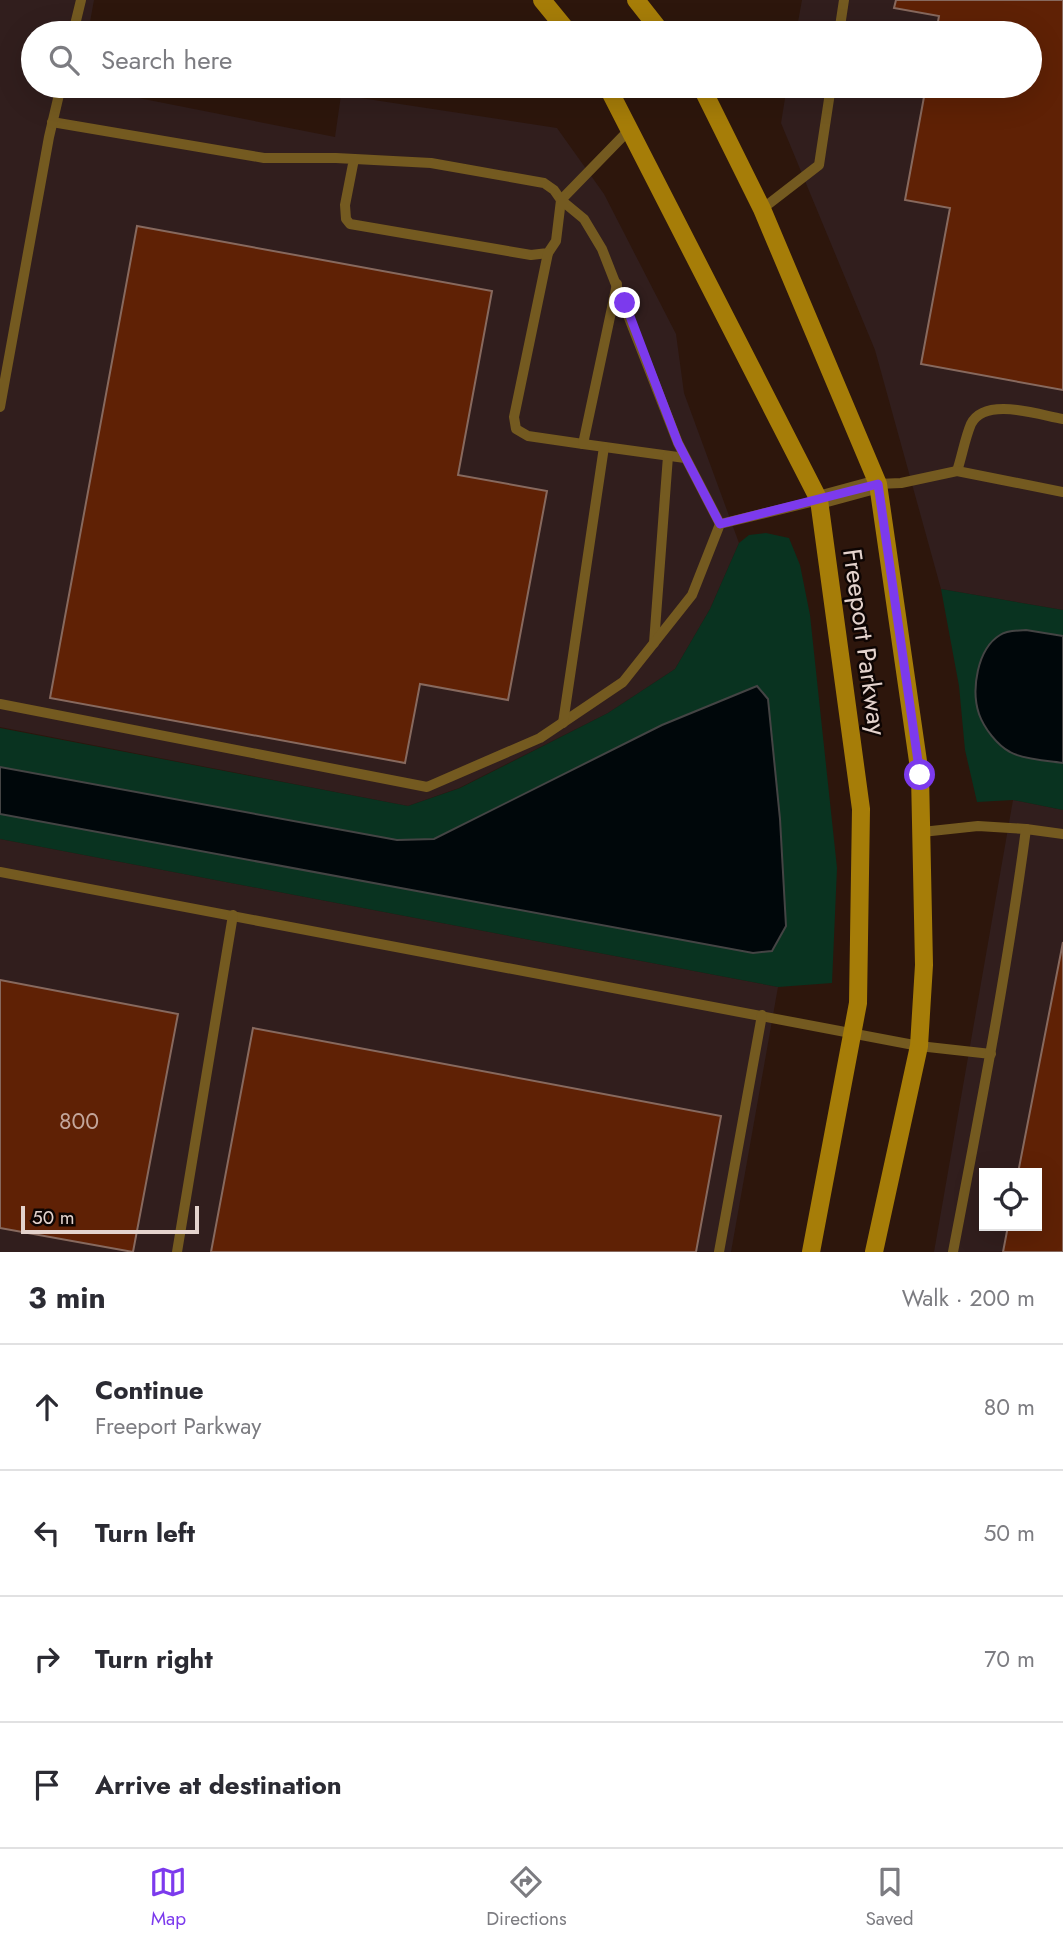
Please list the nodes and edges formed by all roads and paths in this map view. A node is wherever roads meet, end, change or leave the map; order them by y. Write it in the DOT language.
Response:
graph roads {
  1 [pos="81,0"];
  2 [pos="542,0"];
  3 [pos="636,0"];
  4 [pos="844,0"];
  5 [pos="76,21"];
  6 [pos="559,21"];
  7 [pos="653,21"];
  8 [pos="841,21"];
  9 [pos="58,98"];
  10 [pos="613,98"];
  11 [pos="707,98"];
  12 [pos="829,98"];
  13 [pos="52,122"];
  14 [pos="630,129"];
  15 [pos="354,159"];
  16 [pos="561,200"];
  17 [pos="762,209"];
  18 [pos="548,253"];
  19 [pos="617,283"];
  20 [pos="0,407"];
  21 [pos="1063,419"];
  22 [pos="583,444"];
  23 [pos="604,447"];
  24 [pos="668,456"];
  25 [pos="685,458"];
  26 [pos="957,471"];
  27 [pos="878,484"];
  28 [pos="1063,492"];
  29 [pos="819,500"];
  30 [pos="720,524"];
  31 [pos="654,643"];
  32 [pos="0,704"];
  33 [pos="564,723"];
  34 [pos="1026,828"];
  35 [pos="922,832"];
  36 [pos="1063,834"];
  37 [pos="0,872"];
  38 [pos="233,915"];
  39 [pos="762,1015"];
  40 [pos="853,1032"];
  41 [pos="919,1046"];
  42 [pos="991,1054"];
  43 [pos="177,1252"];
  44 [pos="719,1252"];
  45 [pos="811,1252"];
  46 [pos="874,1252"];
  47 [pos="953,1252"];
  1 -- 5 [label="lane"];
  2 -- 6 [label="main road"];
  3 -- 7 [label="main road"];
  4 -- 8 [label="lane"];
  9 -- 13 [label="lane"];
  10 -- 14 [label="main road, Freeport Parkway"];
  11 -- 17 [label="main road, Freeport Parkway"];
  12 -- 17 [label="lane"];
  13 -- 15 [label="lane"];
  13 -- 20 [label="lane"];
  14 -- 16 [label="lane"];
  14 -- 29 [label="main road, Freeport Parkway"];
  15 -- 16 [label="lane"];
  15 -- 18 [label="lane"];
  16 -- 18 [label="lane"];
  16 -- 19 [label="lane"];
  17 -- 27 [label="main road, Freeport Parkway"];
  18 -- 22 [label="lane"];
  19 -- 22 [label="lane"];
  19 -- 25 [label="lane"];
  21 -- 26 [label="lane"];
  22 -- 23 [label="lane"];
  23 -- 24 [label="lane"];
  23 -- 33 [label="lane"];
  24 -- 25 [label="lane"];
  24 -- 31 [label="lane"];
  25 -- 30 [label="lane"];
  26 -- 27 [label="lane"];
  26 -- 28 [label="lane"];
  27 -- 29 [label="street"];
  27 -- 35 [label="main road, Freeport Parkway"];
  29 -- 30 [label="lane"];
  29 -- 40 [label="main road, Freeport Parkway"];
  30 -- 31 [label="lane"];
  31 -- 33 [label="lane"];
  32 -- 33 [label="lane"];
  34 -- 35 [label="lane"];
  34 -- 36 [label="lane"];
  34 -- 42 [label="lane"];
  35 -- 41 [label="main road, Freeport Parkway"];
  37 -- 38 [label="lane"];
  38 -- 39 [label="lane"];
  38 -- 43 [label="lane"];
  39 -- 40 [label="lane"];
  39 -- 44 [label="lane"];
  40 -- 41 [label="lane"];
  40 -- 45 [label="main road, Freeport Parkway"];
  41 -- 42 [label="lane"];
  41 -- 46 [label="main road, Freeport Parkway"];
  42 -- 47 [label="lane"];
}
